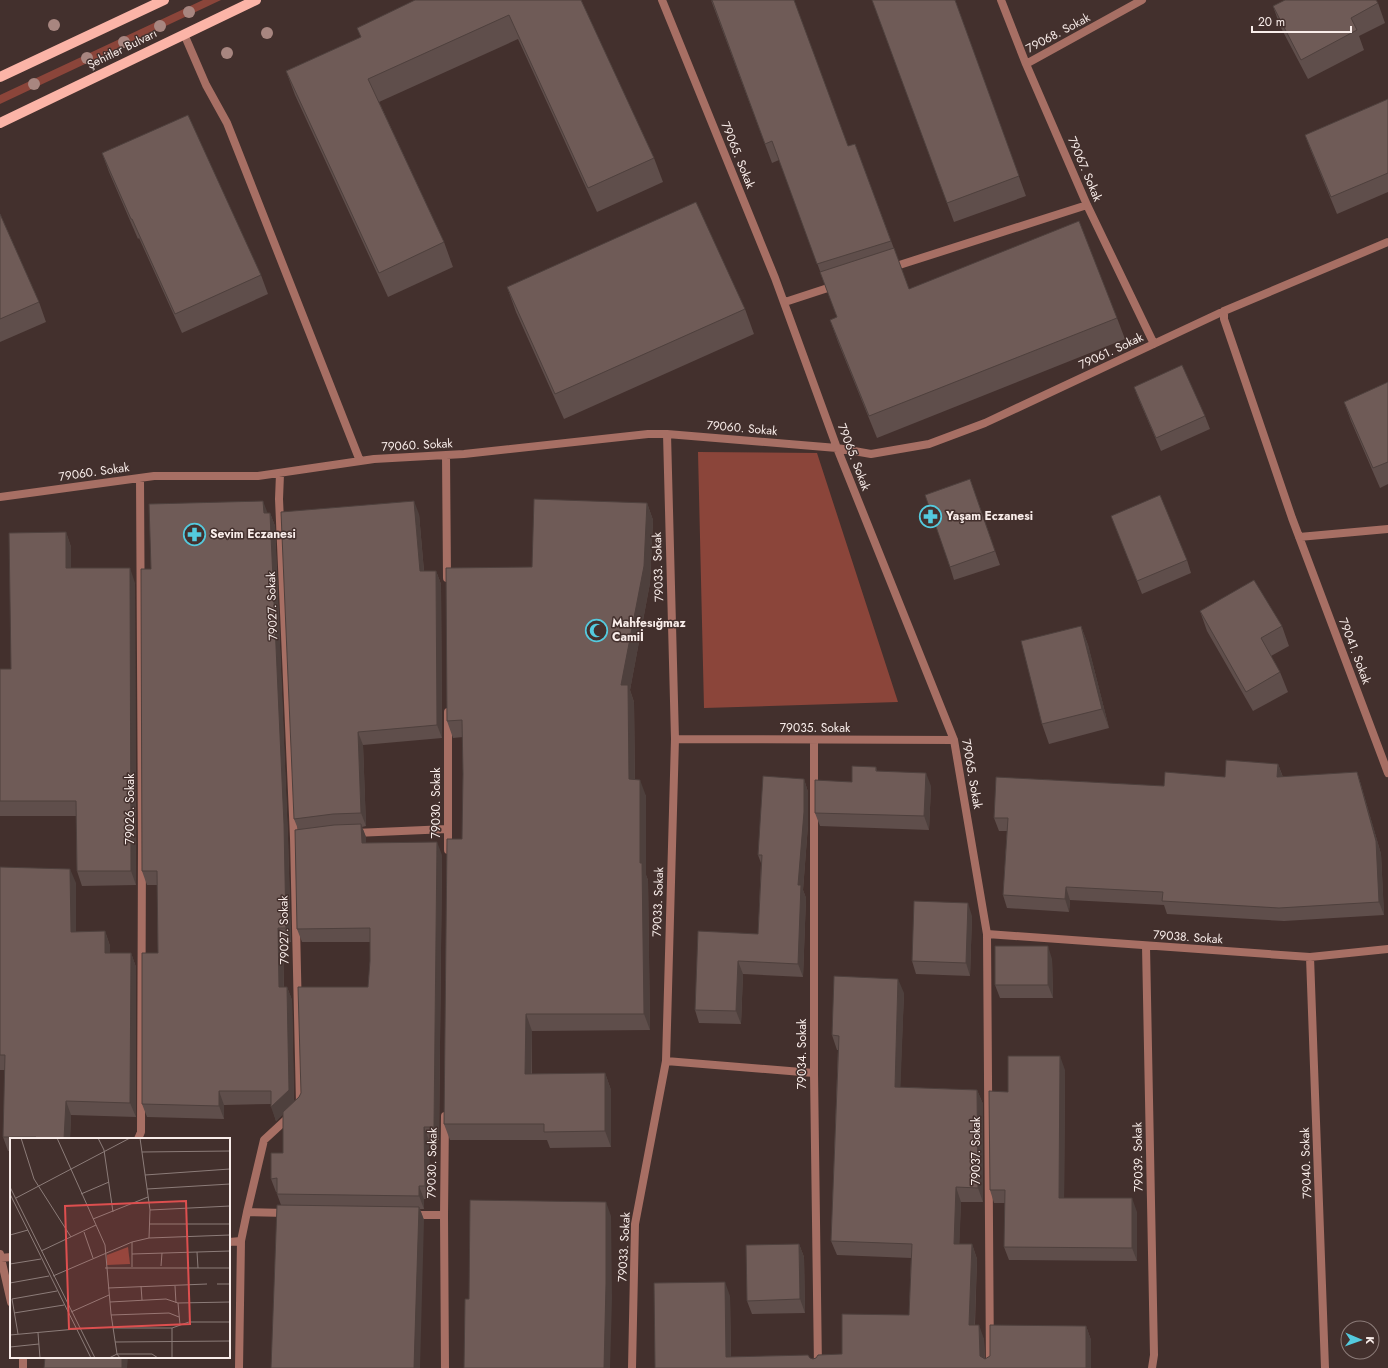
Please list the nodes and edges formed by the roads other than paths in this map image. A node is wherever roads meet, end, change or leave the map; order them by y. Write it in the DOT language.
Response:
graph roads {
  1 [pos="164,0"];
  2 [pos="256,0"];
  3 [pos="662,0"];
  4 [pos="1001,0"];
  5 [pos="1142,0"];
  6 [pos="184,34"];
  7 [pos="1026,64"];
  8 [pos="0,77"];
  9 [pos="0,123"];
  10 [pos="1087,205"];
  11 [pos="1388,242"];
  12 [pos="884,270"];
  13 [pos="846,282"];
  14 [pos="785,302"];
  15 [pos="1224,311"];
  16 [pos="1154,344"];
  17 [pos="667,434"];
  18 [pos="837,448"];
  19 [pos="446,455"];
  20 [pos="360,461"];
  21 [pos="280,474"];
  22 [pos="140,478"];
  23 [pos="0,497"];
  24 [pos="1388,529"];
  25 [pos="1300,537"];
  26 [pos="447,585"];
  27 [pos="448,703"];
  28 [pos="675,739"];
  29 [pos="814,740"];
  30 [pos="954,740"];
  31 [pos="1388,773"];
  32 [pos="448,829"];
  33 [pos="346,833"];
  34 [pos="448,861"];
  35 [pos="987,934"];
  36 [pos="1146,946"];
  37 [pos="1388,949"];
  38 [pos="1310,957"];
  39 [pos="666,1061"];
  40 [pos="814,1073"];
  41 [pos="445,1105"];
  42 [pos="138,1138"];
  43 [pos="247,1212"];
  44 [pos="294,1213"];
  45 [pos="404,1215"];
  46 [pos="444,1215"];
  47 [pos="241,1241"];
  48 [pos="230,1242"];
  49 [pos="1,1256"];
  50 [pos="10,1297"];
  51 [pos="239,1368"];
  52 [pos="445,1368"];
  53 [pos="632,1368"];
  54 [pos="818,1368"];
  55 [pos="990,1368"];
  56 [pos="1152,1368"];
  57 [pos="1325,1368"];
  1 -- 8 [label="main road"];
  2 -- 6 [label="main road, Şehitler Bulvarı"];
  3 -- 14 [label="street, 79065. Sokak"];
  4 -- 7 [label="street, 79067. Sokak"];
  5 -- 7 [label="street, 79068. Sokak"];
  6 -- 9 [label="main road, Şehitler Bulvarı"];
  6 -- 20 [label="street"];
  7 -- 10 [label="street, 79067. Sokak"];
  10 -- 12 [label="street"];
  10 -- 16 [label="street, 79067. Sokak"];
  11 -- 15 [label="street, 79061. Sokak"];
  13 -- 14 [label="street"];
  14 -- 18 [label="street, 79065. Sokak"];
  15 -- 16 [label="street, 79061. Sokak"];
  15 -- 25 [label="street, 79041. Sokak"];
  16 -- 18 [label="street, 79061. Sokak"];
  17 -- 18 [label="street, 79060. Sokak"];
  17 -- 19 [label="street, 79060. Sokak"];
  17 -- 28 [label="street, 79033. Sokak"];
  18 -- 30 [label="street, 79065. Sokak"];
  19 -- 20 [label="street, 79060. Sokak"];
  19 -- 26 [label="street"];
  20 -- 21 [label="street, 79060. Sokak"];
  21 -- 22 [label="street, 79060. Sokak"];
  21 -- 43 [label="street, 79027. Sokak"];
  22 -- 23 [label="street, 79060. Sokak"];
  22 -- 42 [label="street, 79026. Sokak"];
  24 -- 25 [label="street"];
  25 -- 31 [label="street, 79041. Sokak"];
  27 -- 32 [label="street, 79030. Sokak"];
  28 -- 29 [label="street, 79035. Sokak"];
  28 -- 39 [label="street, 79033. Sokak"];
  29 -- 30 [label="street, 79035. Sokak"];
  29 -- 40 [label="street, 79034. Sokak"];
  30 -- 35 [label="street, 79065. Sokak"];
  32 -- 33 [label="street"];
  32 -- 34 [label="street, 79030. Sokak"];
  35 -- 36 [label="street, 79038. Sokak"];
  35 -- 55 [label="street, 79037. Sokak"];
  36 -- 38 [label="street, 79038. Sokak"];
  36 -- 56 [label="street, 79039. Sokak"];
  37 -- 38 [label="street, 79038. Sokak"];
  38 -- 57 [label="street, 79040. Sokak"];
  39 -- 40 [label="street"];
  39 -- 53 [label="street, 79033. Sokak"];
  40 -- 54 [label="street, 79034. Sokak"];
  41 -- 46 [label="street, 79030. Sokak"];
  43 -- 44 [label="street"];
  43 -- 47 [label="street, 79027. Sokak"];
  45 -- 46 [label="street"];
  46 -- 52 [label="street, 79030. Sokak"];
  47 -- 48 [label="street"];
  47 -- 51 [label="street, 79027. Sokak"];
  49 -- 50 [label="street"];
}
